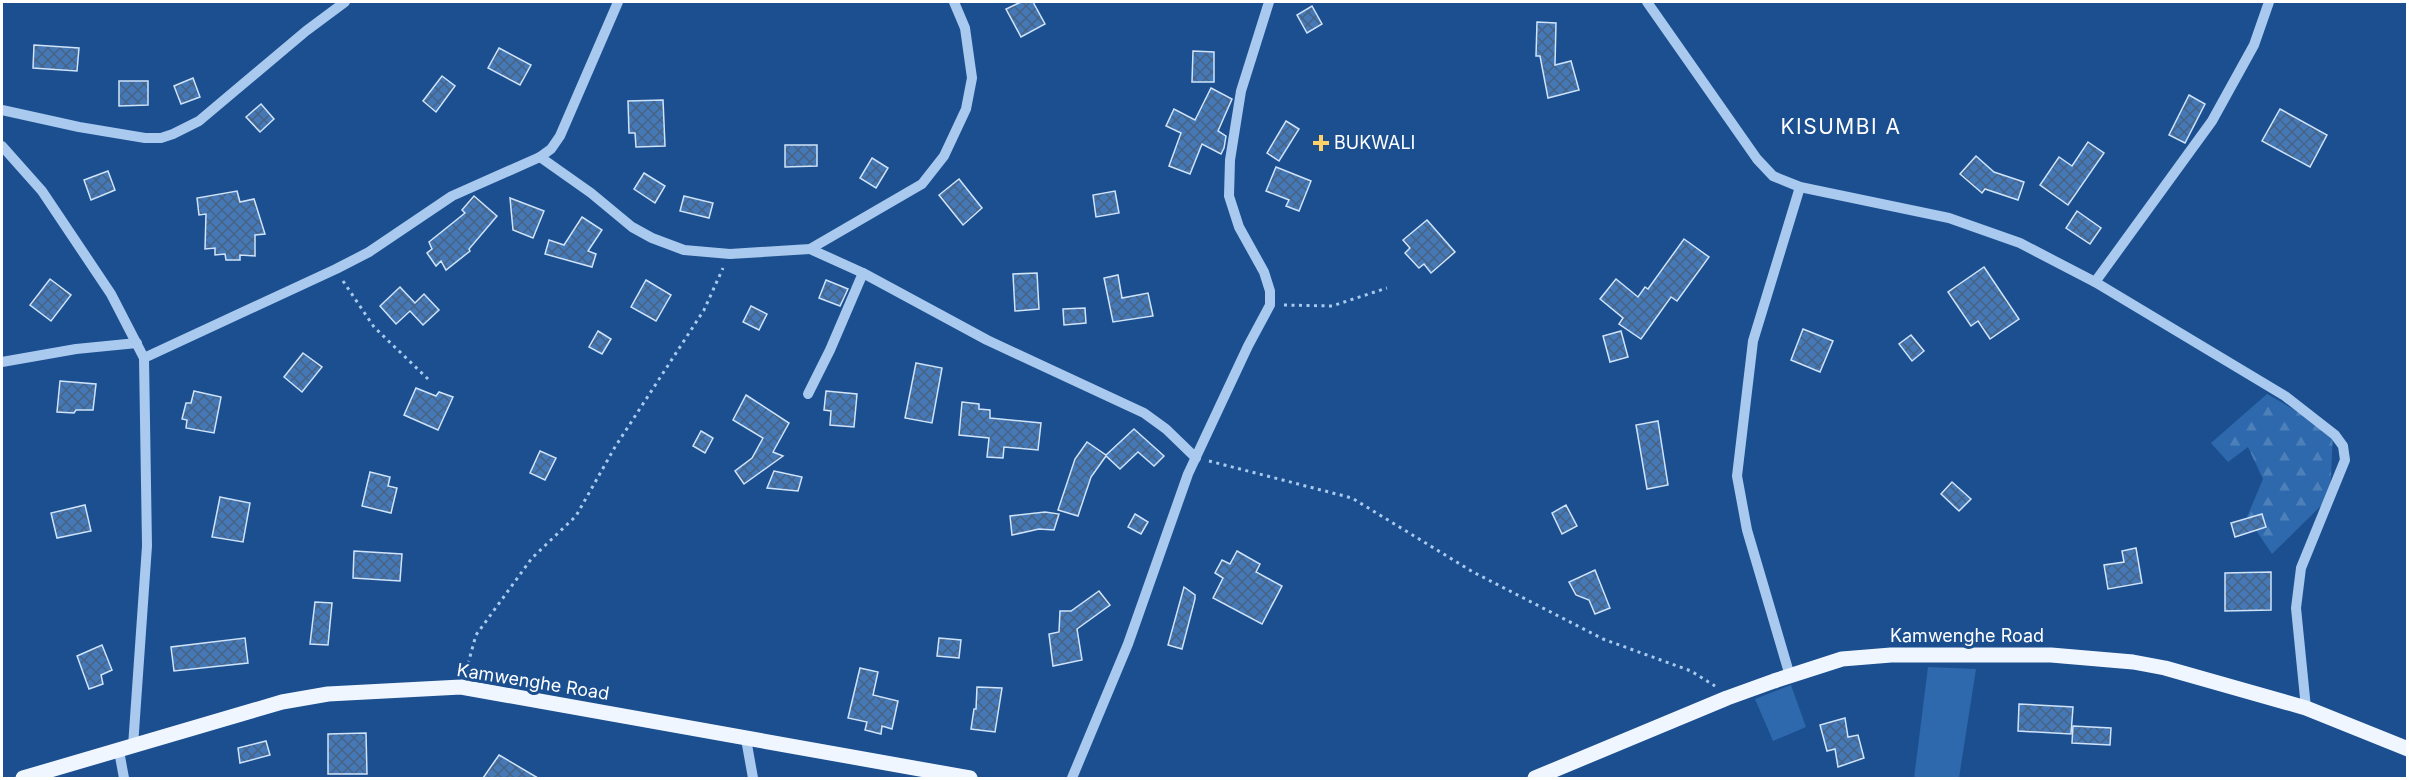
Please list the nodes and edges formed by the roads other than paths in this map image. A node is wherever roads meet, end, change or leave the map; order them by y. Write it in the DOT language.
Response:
graph roads {
  1 [pos="345,2"];
  2 [pos="618,2"];
  3 [pos="954,2"];
  4 [pos="1269,2"];
  5 [pos="1647,2"];
  6 [pos="2270,2"];
  7 [pos="2,110"];
  8 [pos="2,146"];
  9 [pos="540,157"];
  10 [pos="1800,187"];
  11 [pos="810,249"];
  12 [pos="863,273"];
  13 [pos="2095,282"];
  14 [pos="137,343"];
  15 [pos="144,358"];
  16 [pos="2,362"];
  17 [pos="808,394"];
  18 [pos="1196,458"];
  19 [pos="1790,676"];
  20 [pos="2306,708"];
  21 [pos="746,739"];
  22 [pos="126,749"];
  23 [pos="2408,749"];
  24 [pos="23,778"];
  25 [pos="124,778"];
  26 [pos="753,778"];
  27 [pos="970,778"];
  28 [pos="1072,778"];
  29 [pos="1536,778"];
  1 -- 7 [label="street"];
  2 -- 9 [label="street"];
  3 -- 11 [label="street"];
  4 -- 18 [label="street"];
  5 -- 10 [label="street"];
  6 -- 13 [label="street"];
  8 -- 14 [label="street"];
  9 -- 11 [label="street"];
  9 -- 15 [label="street"];
  10 -- 13 [label="street"];
  10 -- 19 [label="street"];
  11 -- 12 [label="street"];
  12 -- 17 [label="street"];
  12 -- 18 [label="street"];
  13 -- 20 [label="street"];
  14 -- 15 [label="street"];
  14 -- 16 [label="street"];
  15 -- 22 [label="street"];
  18 -- 28 [label="street"];
  19 -- 20 [label="main road, Kamwenghe Road"];
  19 -- 29 [label="main road, Kamwenghe Road"];
  20 -- 23 [label="main road, Kamwenghe Road"];
  21 -- 22 [label="main road, Kamwenghe Road"];
  21 -- 26 [label="street"];
  21 -- 27 [label="main road, Kamwenghe Road"];
  22 -- 24 [label="main road, Kamwenghe Road"];
  22 -- 25 [label="street"];
}
